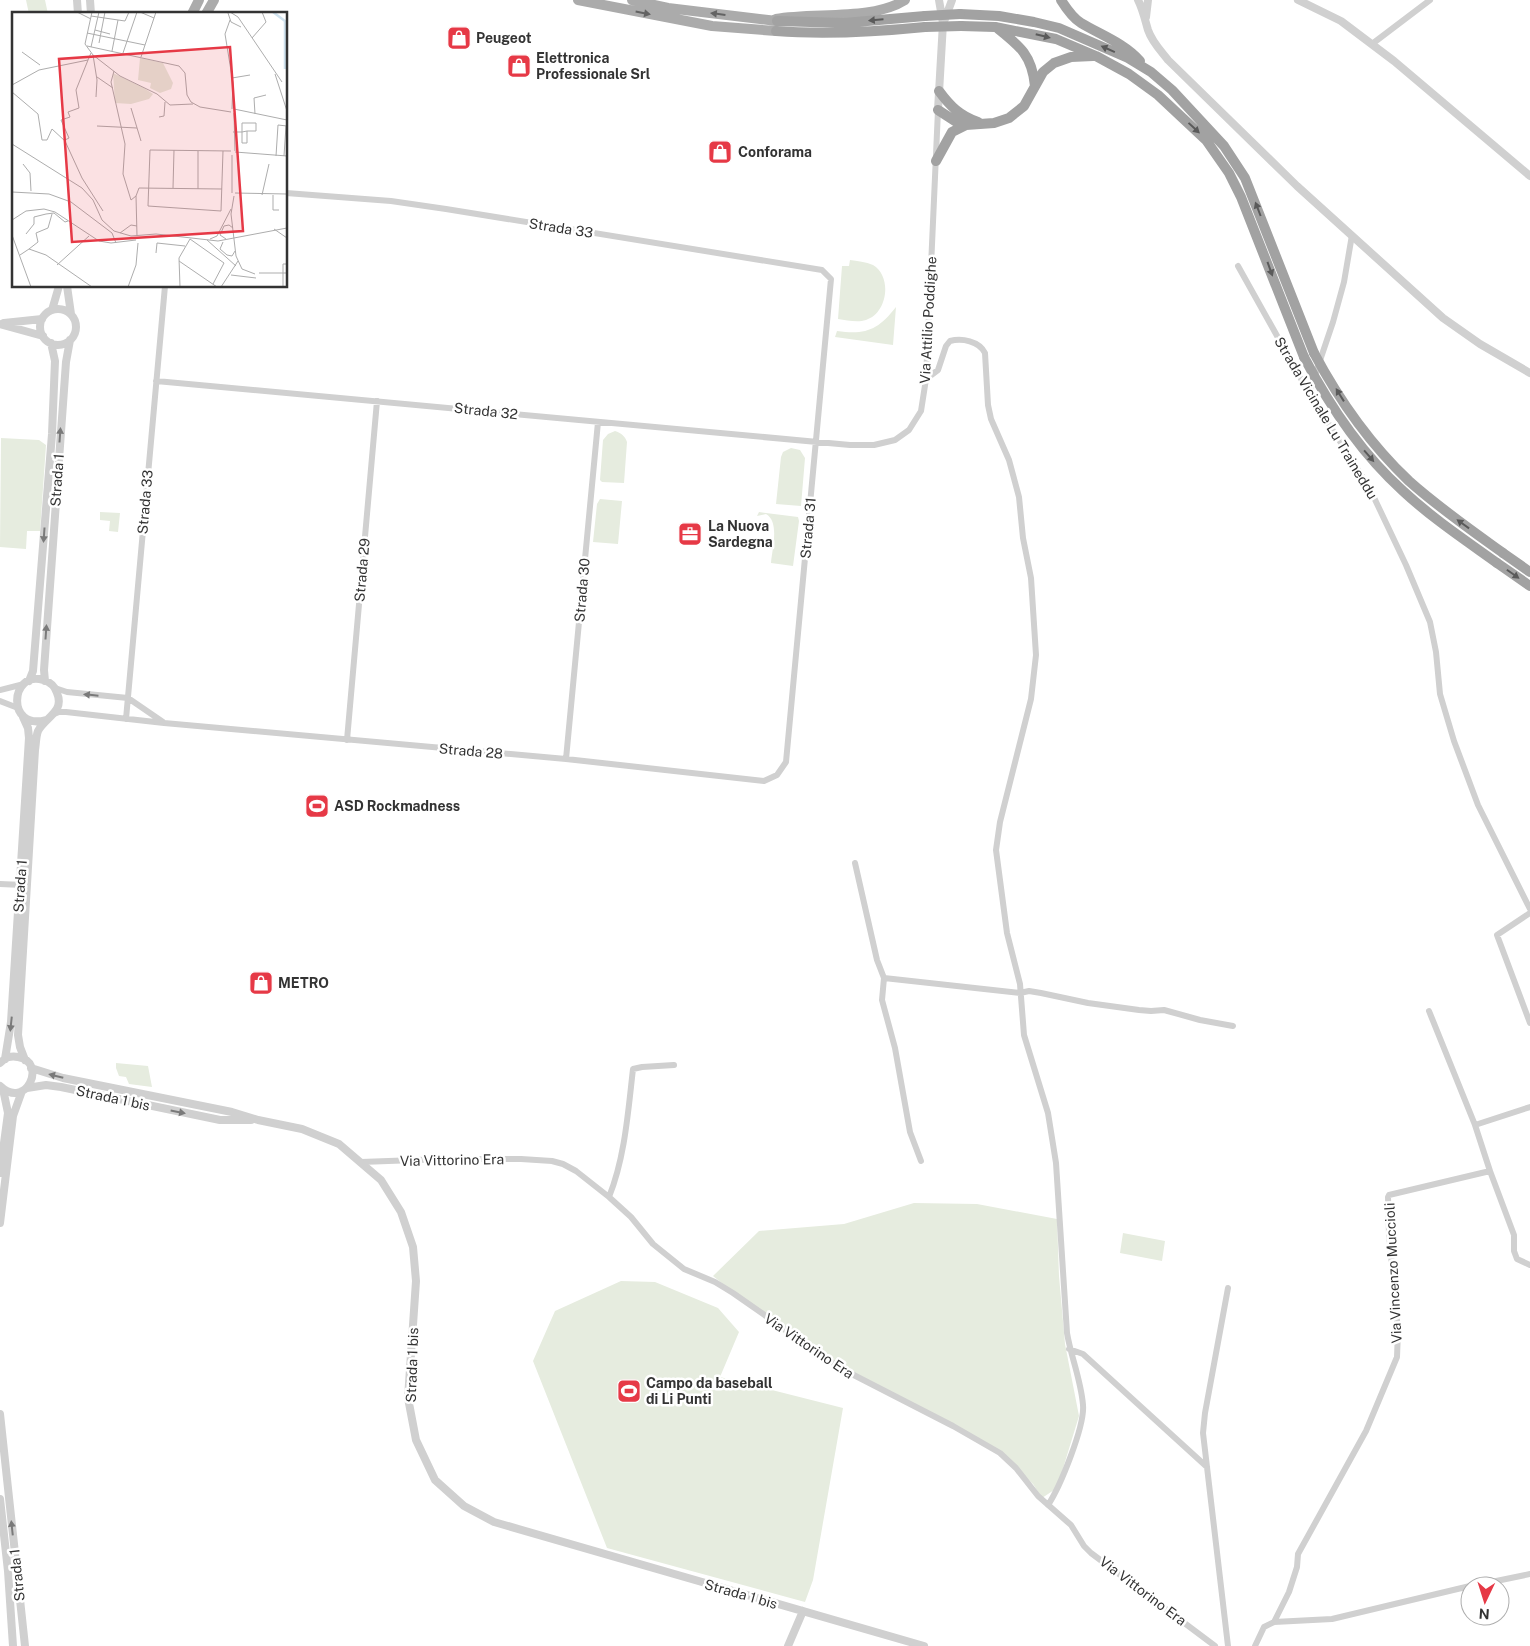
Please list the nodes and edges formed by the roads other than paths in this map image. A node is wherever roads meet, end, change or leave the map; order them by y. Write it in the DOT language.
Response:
graph roads {
  1 [pos="199,0"];
  2 [pos="214,0"];
  3 [pos="578,0"];
  4 [pos="632,0"];
  5 [pos="905,0"];
  6 [pos="939,0"];
  7 [pos="958,0"];
  8 [pos="1148,0"];
  9 [pos="1298,0"];
  10 [pos="1430,0"];
  11 [pos="1139,1"];
  12 [pos="951,3"];
  13 [pos="1065,3"];
  14 [pos="193,12"];
  15 [pos="207,12"];
  16 [pos="1146,19"];
  17 [pos="943,23"];
  18 [pos="773,24"];
  19 [pos="996,27"];
  20 [pos="1372,44"];
  21 [pos="1096,56"];
  22 [pos="1151,72"];
  23 [pos="1034,86"];
  24 [pos="939,91"];
  25 [pos="938,110"];
  26 [pos="984,124"];
  27 [pos="966,125"];
  28 [pos="936,161"];
  29 [pos="1530,176"];
  30 [pos="288,193"];
  31 [pos="1352,236"];
  32 [pos="1238,266"];
  33 [pos="831,279"];
  34 [pos="58,288"];
  35 [pos="67,288"];
  36 [pos="165,288"];
  37 [pos="52,310"];
  38 [pos="72,314"];
  39 [pos="42,319"];
  40 [pos="0,324"];
  41 [pos="43,336"];
  42 [pos="70,340"];
  43 [pos="51,343"];
  44 [pos="1530,372"];
  45 [pos="926,379"];
  46 [pos="156,380"];
  47 [pos="1309,393"];
  48 [pos="377,400"];
  49 [pos="598,422"];
  50 [pos="816,442"];
  51 [pos="1530,572"];
  52 [pos="1530,586"];
  53 [pos="45,681"];
  54 [pos="27,683"];
  55 [pos="55,688"];
  56 [pos="0,690"];
  57 [pos="128,698"];
  58 [pos="0,701"];
  59 [pos="18,708"];
  60 [pos="54,714"];
  61 [pos="22,715"];
  62 [pos="126,718"];
  63 [pos="46,720"];
  64 [pos="164,723"];
  65 [pos="347,740"];
  66 [pos="566,759"];
  67 [pos="777,775"];
  68 [pos="855,863"];
  69 [pos="0,884"];
  70 [pos="23,885"];
  71 [pos="1530,909"];
  72 [pos="1530,913"];
  73 [pos="884,978"];
  74 [pos="1020,993"];
  75 [pos="1429,1011"];
  76 [pos="1530,1023"];
  77 [pos="1233,1026"];
  78 [pos="26,1060"];
  79 [pos="2,1061"];
  80 [pos="674,1066"];
  81 [pos="32,1068"];
  82 [pos="2,1088"];
  83 [pos="25,1090"];
  84 [pos="1530,1106"];
  85 [pos="258,1120"];
  86 [pos="1475,1125"];
  87 [pos="921,1161"];
  88 [pos="361,1162"];
  89 [pos="1490,1171"];
  90 [pos="0,1173"];
  91 [pos="609,1197"];
  92 [pos="0,1223"];
  93 [pos="1530,1265"];
  94 [pos="1228,1288"];
  95 [pos="1069,1349"];
  96 [pos="0,1414"];
  97 [pos="1207,1467"];
  98 [pos="0,1499"];
  99 [pos="1048,1505"];
  100 [pos="1530,1574"];
  101 [pos="1510,1578"];
  102 [pos="1460,1589"];
  103 [pos="803,1611"];
  104 [pos="1274,1622"];
  105 [pos="13,1646"];
  106 [pos="25,1646"];
  107 [pos="788,1646"];
  108 [pos="924,1646"];
  109 [pos="1215,1646"];
  110 [pos="1228,1646"];
  111 [pos="1255,1646"];
  1 -- 14 [label="main road"];
  2 -- 15 [label="main road"];
  3 -- 18 [label="main road, one-way"];
  18 -- 4 [label="main road, one-way"];
  5 -- 18 [label="main road"];
  6 -- 17 [label="street"];
  7 -- 12 [label="street"];
  8 -- 16 [label="street"];
  9 -- 20 [label="street"];
  10 -- 20 [label="street"];
  11 -- 16 [label="street"];
  12 -- 17 [label="street"];
  13 -- 22 [label="highway"];
  16 -- 31 [label="street"];
  17 -- 24 [label="street"];
  18 -- 19 [label="highway, bridge"];
  22 -- 18 [label="highway, one-way, bridge"];
  19 -- 21 [label="highway, one-way"];
  19 -- 23 [label="highway"];
  20 -- 29 [label="street"];
  21 -- 23 [label="highway"];
  21 -- 52 [label="highway, one-way, bridge"];
  51 -- 22 [label="highway, one-way, bridge"];
  23 -- 26 [label="highway"];
  24 -- 25 [label="street"];
  24 -- 26 [label="highway"];
  25 -- 27 [label="highway"];
  25 -- 28 [label="street, Via Attilio Poddighe"];
  26 -- 27 [label="highway"];
  27 -- 28 [label="highway"];
  28 -- 45 [label="street, Via Attilio Poddighe"];
  30 -- 33 [label="street, Strada 33"];
  31 -- 44 [label="street"];
  31 -- 47 [label="street"];
  32 -- 47 [label="street, Strada Vicinale Lu Traineddu"];
  33 -- 50 [label="street, Strada 31"];
  34 -- 37 [label="street"];
  35 -- 38 [label="street"];
  36 -- 46 [label="street, Strada 33"];
  37 -- 38 [label="street"];
  37 -- 39 [label="street"];
  38 -- 42 [label="street"];
  39 -- 40 [label="street"];
  39 -- 41 [label="street"];
  40 -- 41 [label="street"];
  41 -- 43 [label="street"];
  42 -- 43 [label="street"];
  53 -- 42 [label="street, Strada 1, one-way"];
  43 -- 54 [label="street, Strada 1, one-way"];
  45 -- 50 [label="street, Via Attilio Poddighe"];
  45 -- 74 [label="street"];
  46 -- 48 [label="street, Strada 32"];
  46 -- 57 [label="street, Strada 33"];
  47 -- 71 [label="street, Strada Vicinale Lu Traineddu"];
  48 -- 49 [label="street, Strada 32"];
  48 -- 65 [label="street, Strada 29"];
  49 -- 50 [label="street, Strada 32"];
  49 -- 66 [label="street, Strada 30"];
  50 -- 67 [label="street, Strada 31"];
  53 -- 54 [label="street"];
  53 -- 55 [label="street"];
  54 -- 56 [label="street"];
  54 -- 59 [label="street"];
  57 -- 55 [label="street, Strada 28, one-way"];
  55 -- 60 [label="street"];
  57 -- 62 [label="street, Strada 33"];
  57 -- 64 [label="street, Strada 28"];
  58 -- 59 [label="street"];
  59 -- 61 [label="street"];
  60 -- 62 [label="street, Strada 28"];
  60 -- 63 [label="street"];
  61 -- 63 [label="street"];
  61 -- 70 [label="street, Strada 1"];
  62 -- 64 [label="street, Strada 28"];
  63 -- 70 [label="street, Strada 1"];
  64 -- 65 [label="street, Strada 28"];
  65 -- 66 [label="street, Strada 28"];
  66 -- 67 [label="street, Strada 28"];
  68 -- 73 [label="street"];
  69 -- 70 [label="street"];
  70 -- 78 [label="street, Strada 1"];
  70 -- 79 [label="street, Strada 1, one-way"];
  72 -- 76 [label="street"];
  73 -- 74 [label="street"];
  73 -- 87 [label="street"];
  74 -- 77 [label="street"];
  74 -- 95 [label="street"];
  75 -- 86 [label="street"];
  78 -- 79 [label="street"];
  78 -- 81 [label="street, Strada 1"];
  80 -- 91 [label="street"];
  81 -- 83 [label="street"];
  85 -- 81 [label="street, Strada 1 bis, one-way"];
  82 -- 83 [label="street, Strada 1 bis"];
  82 -- 90 [label="street"];
  83 -- 85 [label="street, Strada 1 bis, one-way"];
  83 -- 92 [label="street"];
  84 -- 86 [label="street"];
  85 -- 88 [label="street, Strada 1 bis"];
  86 -- 89 [label="street"];
  88 -- 91 [label="street, Via Vittorino Era"];
  88 -- 103 [label="street, Strada 1 bis"];
  89 -- 93 [label="street"];
  89 -- 104 [label="street, Via Vincenzo Muccioli"];
  91 -- 99 [label="street, Via Vittorino Era"];
  94 -- 97 [label="street"];
  95 -- 97 [label="street"];
  95 -- 99 [label="street"];
  106 -- 96 [label="street, Strada 1, one-way"];
  97 -- 110 [label="street"];
  98 -- 105 [label="street, Strada 1"];
  99 -- 109 [label="street, Via Vittorino Era"];
  100 -- 101 [label="street"];
  102 -- 104 [label="street"];
  103 -- 107 [label="street"];
  103 -- 108 [label="street, Strada 1 bis"];
  104 -- 111 [label="street"];
}
